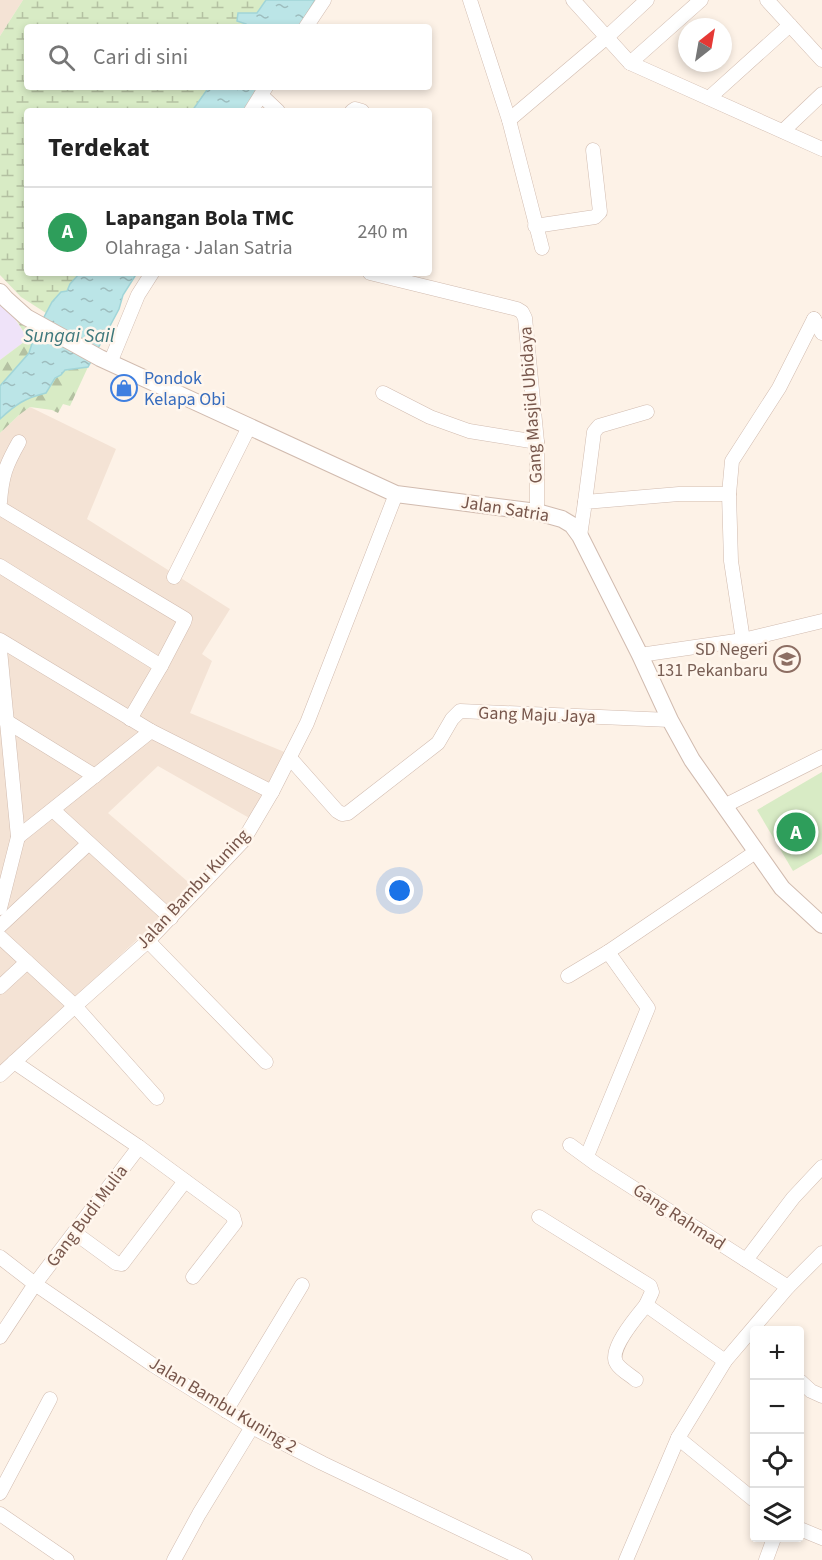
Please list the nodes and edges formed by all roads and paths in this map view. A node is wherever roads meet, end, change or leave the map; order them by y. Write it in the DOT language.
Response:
graph roads {
  1 [pos="324,0"];
  2 [pos="470,0"];
  3 [pos="573,0"];
  4 [pos="647,0"];
  5 [pos="701,0"];
  6 [pos="767,0"];
  7 [pos="308,24"];
  8 [pos="790,25"];
  9 [pos="607,37"];
  10 [pos="822,60"];
  11 [pos="630,63"];
  12 [pos="264,91"];
  13 [pos="822,94"];
  14 [pos="709,98"];
  15 [pos="254,108"];
  16 [pos="276,108"];
  17 [pos="509,120"];
  18 [pos="783,131"];
  19 [pos="822,149"];
  20 [pos="592,150"];
  21 [pos="535,226"];
  22 [pos="542,248"];
  23 [pos="150,276"];
  24 [pos="382,276"];
  25 [pos="0,292"];
  26 [pos="822,333"];
  27 [pos="105,360"];
  28 [pos="382,393"];
  29 [pos="647,412"];
  30 [pos="249,427"];
  31 [pos="19,442"];
  32 [pos="537,442"];
  33 [pos="396,494"];
  34 [pos="729,494"];
  35 [pos="0,502"];
  36 [pos="585,502"];
  37 [pos="0,508"];
  38 [pos="537,512"];
  39 [pos="580,536"];
  40 [pos="0,566"];
  41 [pos="174,577"];
  42 [pos="822,621"];
  43 [pos="0,640"];
  44 [pos="743,640"];
  45 [pos="0,650"];
  46 [pos="640,655"];
  47 [pos="161,666"];
  48 [pos="130,719"];
  49 [pos="669,720"];
  50 [pos="6,721"];
  51 [pos="151,731"];
  52 [pos="822,757"];
  53 [pos="290,758"];
  54 [pos="95,776"];
  55 [pos="272,792"];
  56 [pos="724,806"];
  57 [pos="52,810"];
  58 [pos="18,837"];
  59 [pos="88,844"];
  60 [pos="757,851"];
  61 [pos="0,908"];
  62 [pos="171,918"];
  63 [pos="822,925"];
  64 [pos="0,926"];
  65 [pos="0,937"];
  66 [pos="148,941"];
  67 [pos="608,952"];
  68 [pos="27,962"];
  69 [pos="568,976"];
  70 [pos="0,987"];
  71 [pos="75,1006"];
  72 [pos="14,1062"];
  73 [pos="266,1062"];
  74 [pos="0,1075"];
  75 [pos="157,1098"];
  76 [pos="570,1145"];
  77 [pos="139,1147"];
  78 [pos="587,1156"];
  79 [pos="822,1167"];
  80 [pos="185,1181"];
  81 [pos="538,1217"];
  82 [pos="75,1233"];
  83 [pos="822,1253"];
  84 [pos="0,1257"];
  85 [pos="746,1260"];
  86 [pos="193,1277"];
  87 [pos="35,1284"];
  88 [pos="302,1285"];
  89 [pos="788,1287"];
  90 [pos="646,1305"];
  91 [pos="759,1326"];
  92 [pos="0,1337"];
  93 [pos="750,1337"];
  94 [pos="724,1361"];
  95 [pos="636,1380"];
  96 [pos="804,1384"];
  97 [pos="822,1396"];
  98 [pos="50,1399"];
  99 [pos="226,1411"];
  100 [pos="252,1427"];
  101 [pos="678,1438"];
  102 [pos="0,1493"];
  103 [pos="750,1497"];
  104 [pos="0,1514"];
  105 [pos="804,1531"];
  106 [pos="822,1538"];
  107 [pos="773,1542"];
  108 [pos="66,1560"];
  109 [pos="174,1560"];
  110 [pos="525,1560"];
  111 [pos="626,1560"];
  112 [pos="766,1560"];
  1 -- 7 [label="street"];
  2 -- 17 [label="street"];
  3 -- 9 [label="street"];
  4 -- 9 [label="street"];
  5 -- 11 [label="street"];
  6 -- 8 [label="street"];
  8 -- 10 [label="street"];
  8 -- 14 [label="street"];
  9 -- 11 [label="street"];
  9 -- 17 [label="street"];
  11 -- 14 [label="street"];
  12 -- 15 [label="street"];
  12 -- 16 [label="street"];
  13 -- 18 [label="street"];
  14 -- 18 [label="street"];
  17 -- 21 [label="street"];
  18 -- 19 [label="street"];
  20 -- 21 [label="street"];
  21 -- 22 [label="street"];
  23 -- 27 [label="street"];
  24 -- 32 [label="street, Gang Masjid Ubidaya"];
  25 -- 27 [label="street, Jalan Satria"];
  26 -- 34 [label="street"];
  27 -- 30 [label="street, Jalan Satria"];
  28 -- 32 [label="street"];
  29 -- 36 [label="street"];
  30 -- 33 [label="street, Jalan Satria"];
  30 -- 41 [label="street"];
  31 -- 35 [label="street"];
  32 -- 38 [label="street, Gang Masjid Ubidaya"];
  33 -- 38 [label="street, Jalan Satria"];
  33 -- 53 [label="street, Jalan Bambu Kuning"];
  34 -- 36 [label="street"];
  34 -- 44 [label="street"];
  36 -- 39 [label="street"];
  37 -- 47 [label="street"];
  38 -- 39 [label="street, Jalan Satria"];
  39 -- 46 [label="street, Jalan Satria"];
  40 -- 47 [label="street"];
  42 -- 44 [label="street"];
  43 -- 48 [label="street"];
  44 -- 46 [label="street"];
  45 -- 50 [label="street"];
  46 -- 49 [label="street, Jalan Satria"];
  47 -- 48 [label="street"];
  48 -- 51 [label="street"];
  49 -- 53 [label="street, Gang Maju Jaya"];
  49 -- 56 [label="street, Jalan Satria"];
  50 -- 54 [label="street"];
  50 -- 58 [label="street"];
  51 -- 54 [label="street"];
  51 -- 55 [label="street"];
  52 -- 56 [label="street"];
  53 -- 55 [label="street, Jalan Bambu Kuning"];
  54 -- 57 [label="street"];
  55 -- 62 [label="street, Jalan Bambu Kuning"];
  56 -- 60 [label="street, Jalan Satria"];
  57 -- 58 [label="street"];
  57 -- 59 [label="street"];
  58 -- 61 [label="street"];
  59 -- 62 [label="street"];
  59 -- 64 [label="street"];
  60 -- 63 [label="street, Jalan Satria"];
  60 -- 67 [label="street"];
  62 -- 66 [label="street, Jalan Bambu Kuning"];
  65 -- 68 [label="street"];
  66 -- 71 [label="street, Jalan Bambu Kuning"];
  66 -- 73 [label="street"];
  67 -- 69 [label="street"];
  67 -- 78 [label="street"];
  68 -- 70 [label="street"];
  68 -- 71 [label="street"];
  71 -- 72 [label="street, Jalan Bambu Kuning"];
  71 -- 75 [label="street"];
  72 -- 74 [label="street, Jalan Bambu Kuning"];
  72 -- 77 [label="street"];
  76 -- 78 [label="street, Gang Rahmad"];
  77 -- 80 [label="street"];
  77 -- 82 [label="street, Gang Budi Mulia"];
  78 -- 85 [label="street, Gang Rahmad"];
  79 -- 85 [label="street"];
  80 -- 82 [label="street"];
  80 -- 86 [label="street"];
  81 -- 90 [label="street"];
  82 -- 87 [label="street, Gang Budi Mulia"];
  83 -- 89 [label="street"];
  84 -- 87 [label="street, Jalan Bambu Kuning 2"];
  85 -- 89 [label="street, Gang Rahmad"];
  87 -- 92 [label="street, Gang Budi Mulia"];
  87 -- 99 [label="street, Jalan Bambu Kuning 2"];
  88 -- 99 [label="street"];
  89 -- 91 [label="street"];
  90 -- 94 [label="street"];
  90 -- 95 [label="street"];
  93 -- 94 [label="street"];
  94 -- 101 [label="street"];
  96 -- 97 [label="street"];
  98 -- 102 [label="street"];
  99 -- 100 [label="street, Jalan Bambu Kuning 2"];
  100 -- 109 [label="street"];
  100 -- 110 [label="street, Jalan Bambu Kuning 2"];
  101 -- 103 [label="street"];
  101 -- 111 [label="street"];
  104 -- 108 [label="street"];
  105 -- 106 [label="street"];
  107 -- 112 [label="street"];
}
